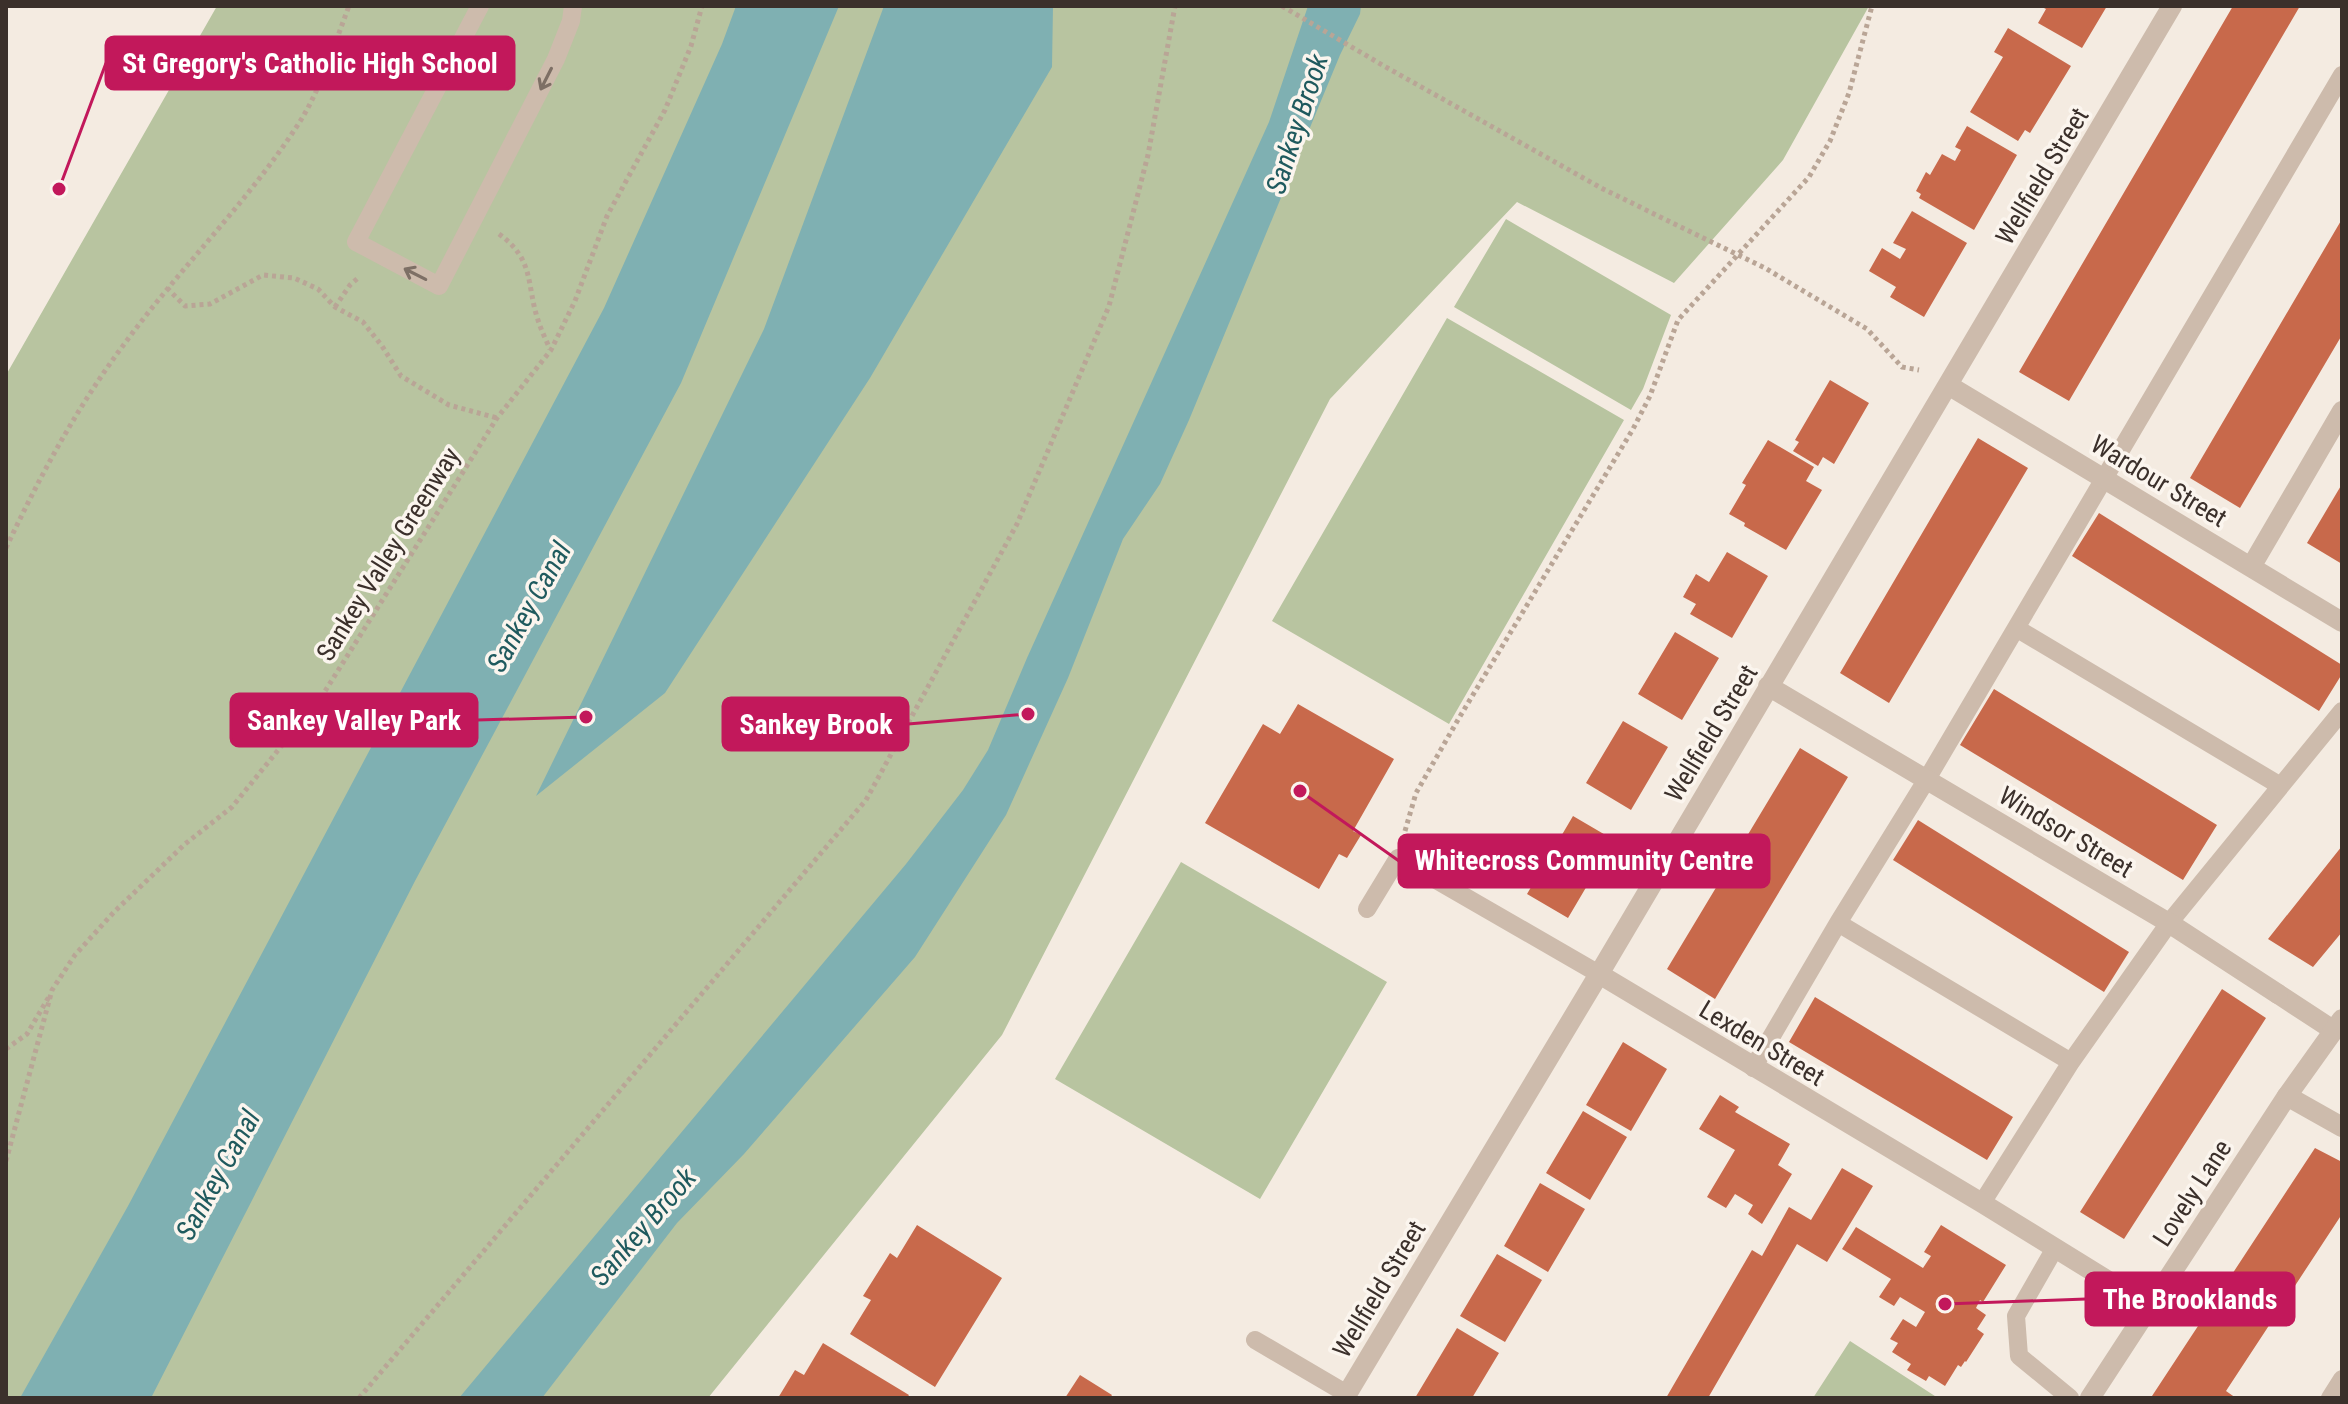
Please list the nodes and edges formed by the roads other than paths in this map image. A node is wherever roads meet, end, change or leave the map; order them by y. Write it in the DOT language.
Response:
graph roads {
  1 [pos="480,6"];
  2 [pos="573,6"];
  3 [pos="2172,6"];
  4 [pos="2342,75"];
  5 [pos="1948,385"];
  6 [pos="2342,411"];
  7 [pos="2104,479"];
  8 [pos="2251,567"];
  9 [pos="2342,622"];
  10 [pos="2016,628"];
  11 [pos="1768,686"];
  12 [pos="2342,711"];
  13 [pos="1927,779"];
  14 [pos="2279,785"];
  15 [pos="1367,909"];
  16 [pos="1838,923"];
  17 [pos="2169,923"];
  18 [pos="1599,974"];
  19 [pos="2338,1025"];
  20 [pos="2071,1062"];
  21 [pos="1753,1068"];
  22 [pos="2287,1096"];
  23 [pos="2342,1127"];
  24 [pos="1982,1203"];
  25 [pos="2055,1248"];
  26 [pos="2149,1306"];
  27 [pos="1255,1340"];
  28 [pos="2342,1379"];
  29 [pos="1347,1394"];
  30 [pos="2070,1398"];
  31 [pos="2090,1398"];
  32 [pos="2330,1398"];
  2 -- 1 [label="lane, one-way"];
  3 -- 5 [label="street, Wellfield Street"];
  4 -- 7 [label="lane"];
  5 -- 7 [label="street, Wardour Street"];
  5 -- 11 [label="street, Wellfield Street"];
  6 -- 8 [label="street"];
  7 -- 8 [label="street, Wardour Street"];
  7 -- 10 [label="lane"];
  8 -- 9 [label="street, Wardour Street"];
  10 -- 13 [label="lane"];
  10 -- 14 [label="lane"];
  11 -- 13 [label="street, Windsor Street"];
  11 -- 18 [label="street, Wellfield Street"];
  12 -- 14 [label="lane"];
  13 -- 16 [label="lane"];
  13 -- 17 [label="street, Windsor Street"];
  14 -- 17 [label="lane"];
  15 -- 18 [label="lane, Lexden Street"];
  16 -- 20 [label="lane"];
  16 -- 21 [label="lane"];
  17 -- 19 [label="street, Windsor Street"];
  17 -- 20 [label="lane"];
  18 -- 21 [label="street, Lexden Street"];
  18 -- 29 [label="street, Wellfield Street"];
  19 -- 22 [label="street, Lovely Lane"];
  20 -- 24 [label="lane"];
  21 -- 24 [label="street, Lexden Street"];
  22 -- 23 [label="street"];
  22 -- 26 [label="street, Lovely Lane"];
  24 -- 25 [label="street, Lexden Street"];
  25 -- 26 [label="street, Lexden Street"];
  25 -- 30 [label="lane"];
  26 -- 31 [label="street, Lovely Lane"];
  27 -- 29 [label="lane, Wellfield Street"];
  28 -- 32 [label="lane"];
}
